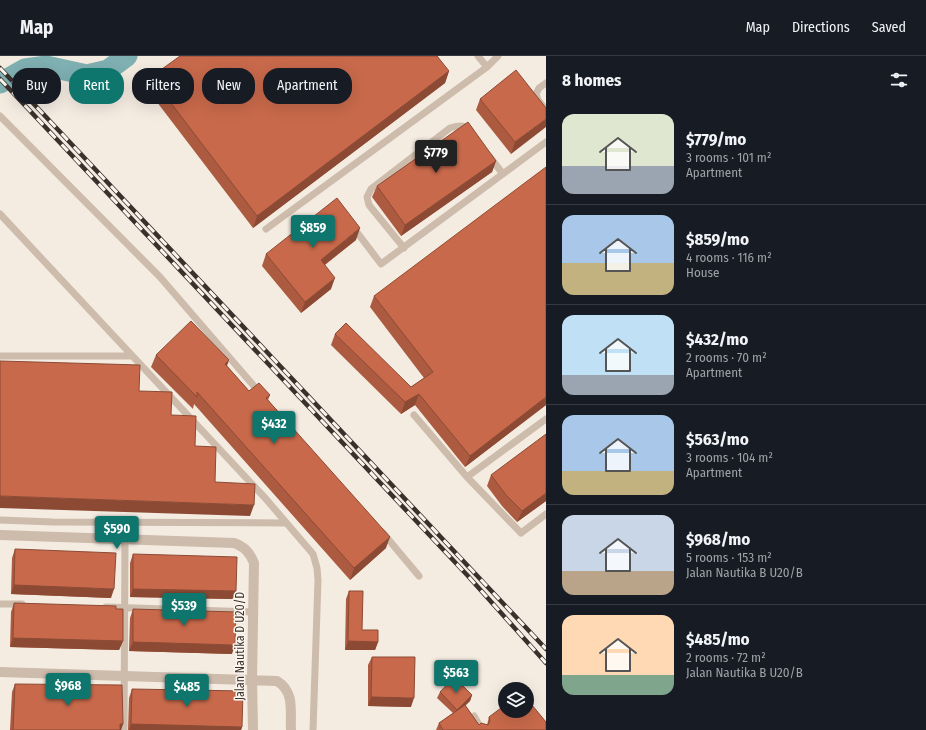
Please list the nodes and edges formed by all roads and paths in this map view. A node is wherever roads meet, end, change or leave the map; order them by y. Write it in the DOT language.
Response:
graph roads {
  1 [pos="478,56"];
  2 [pos="498,56"];
  3 [pos="487,67"];
  4 [pos="546,82"];
  5 [pos="546,110"];
  6 [pos="0,116"];
  7 [pos="476,139"];
  8 [pos="546,142"];
  9 [pos="485,150"];
  10 [pos="503,174"];
  11 [pos="0,214"];
  12 [pos="349,221"];
  13 [pos="266,229"];
  14 [pos="404,248"];
  15 [pos="0,356"];
  16 [pos="132,356"];
  17 [pos="268,401"];
  18 [pos="414,415"];
  19 [pos="546,419"];
  20 [pos="467,477"];
  21 [pos="546,514"];
  22 [pos="0,520"];
  23 [pos="286,523"];
  24 [pos="379,529"];
  25 [pos="0,535"];
  26 [pos="125,539"];
  27 [pos="419,576"];
  28 [pos="0,604"];
  29 [pos="31,605"];
  30 [pos="101,607"];
  31 [pos="124,608"];
  32 [pos="253,612"];
  33 [pos="0,672"];
  34 [pos="124,676"];
  35 [pos="252,679"];
  36 [pos="474,716"];
  37 [pos="124,730"];
  38 [pos="253,730"];
  39 [pos="291,730"];
  40 [pos="313,730"];
  41 [pos="482,730"];
  1 -- 3 [label="lane"];
  2 -- 3 [label="lane"];
  3 -- 13 [label="lane"];
  4 -- 5 [label="lane"];
  6 -- 17 [label="lane"];
  7 -- 14 [label="lane"];
  8 -- 10 [label="lane"];
  9 -- 10 [label="lane"];
  10 -- 14 [label="lane"];
  11 -- 16 [label="lane"];
  12 -- 14 [label="lane"];
  15 -- 16 [label="lane"];
  16 -- 23 [label="lane"];
  18 -- 20 [label="lane"];
  19 -- 20 [label="lane"];
  20 -- 21 [label="lane"];
  22 -- 23 [label="lane"];
  23 -- 40 [label="lane"];
  24 -- 27 [label="lane"];
  25 -- 26 [label="street"];
  26 -- 31 [label="lane"];
  26 -- 32 [label="street, Jalan Nautika D U20/D"];
  28 -- 29 [label="lane"];
  30 -- 31 [label="lane"];
  31 -- 32 [label="lane"];
  31 -- 34 [label="lane"];
  32 -- 35 [label="street, Jalan Nautika D U20/D"];
  33 -- 34 [label="street"];
  34 -- 35 [label="street"];
  34 -- 37 [label="lane"];
  35 -- 38 [label="street, Jalan Nautika D U20/D"];
  35 -- 39 [label="street"];
  36 -- 41 [label="lane"];
}
